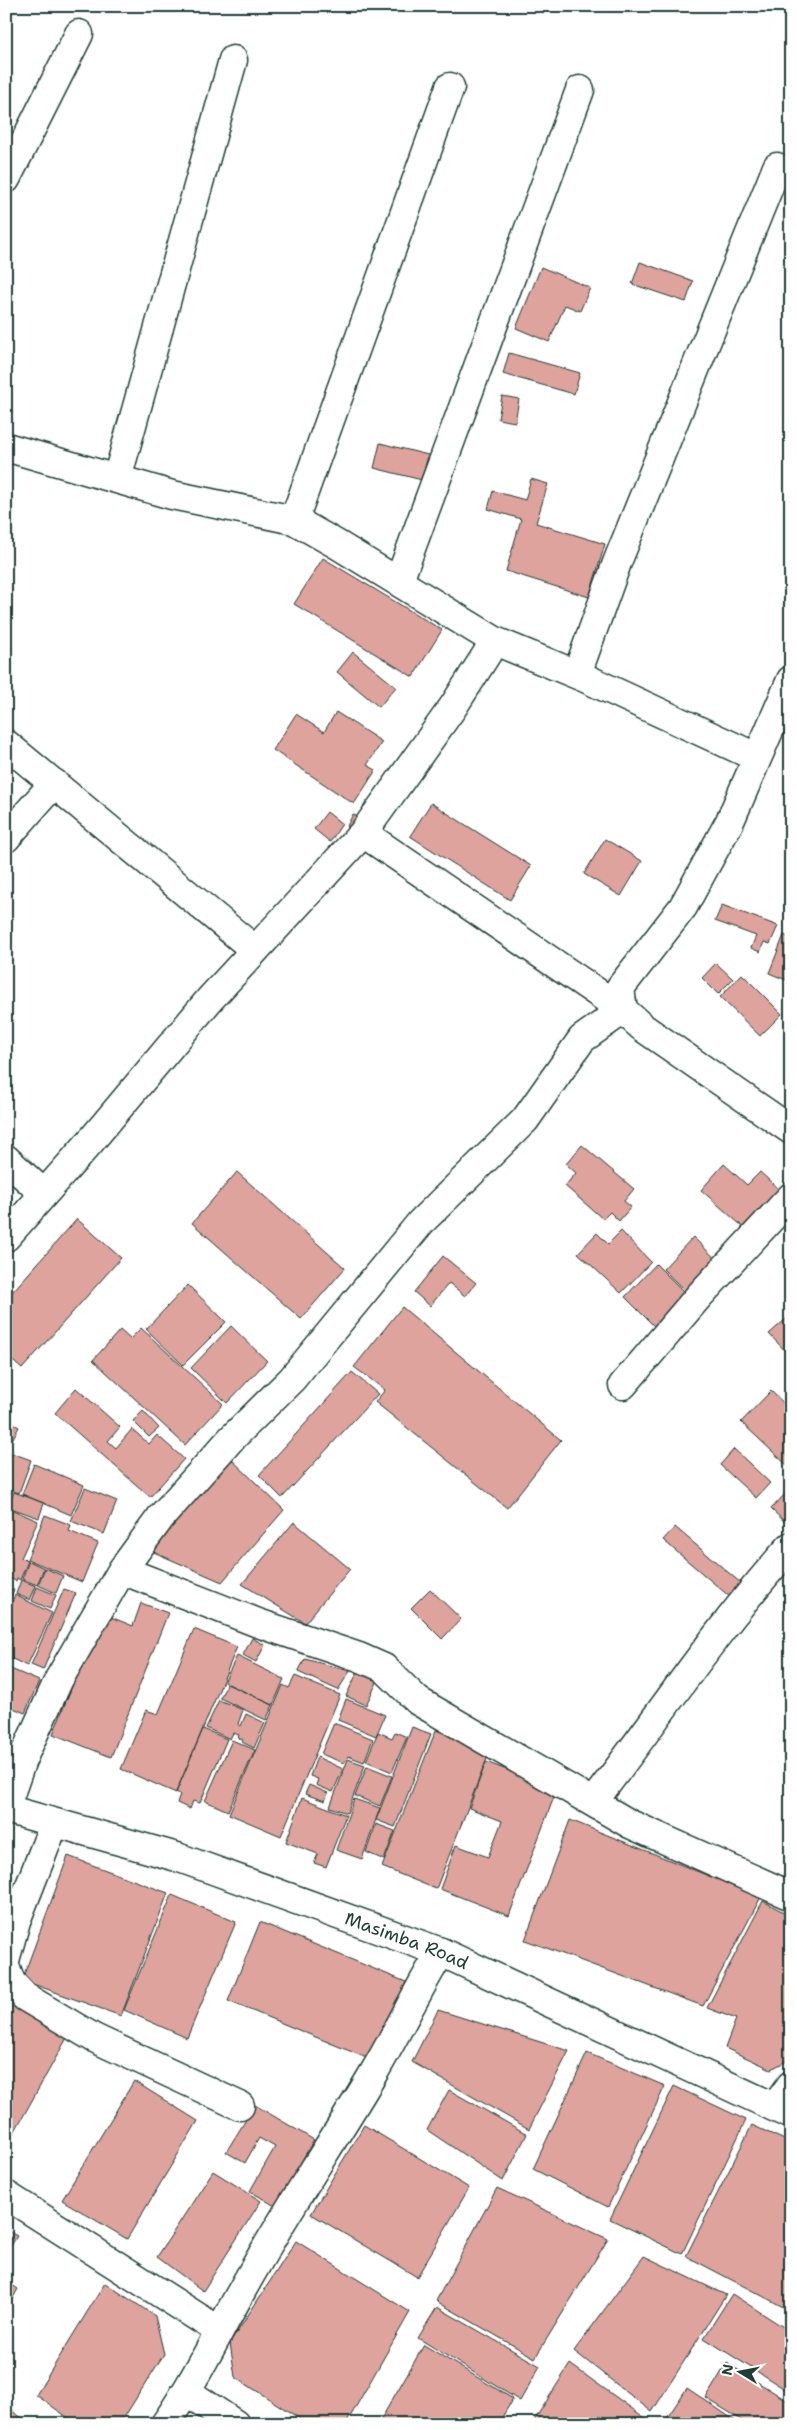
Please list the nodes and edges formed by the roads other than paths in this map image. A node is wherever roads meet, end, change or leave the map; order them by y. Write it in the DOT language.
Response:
graph roads {
  1 [pos="79,34"];
  2 [pos="233,60"];
  3 [pos="450,87"];
  4 [pos="580,90"];
  5 [pos="777,167"];
  6 [pos="6,179"];
  7 [pos="6,447"];
  8 [pos="117,480"];
  9 [pos="294,520"];
  10 [pos="399,582"];
  11 [pos="496,641"];
  12 [pos="577,674"];
  13 [pos="791,680"];
  14 [pos="783,719"];
  15 [pos="6,744"];
  16 [pos="756,757"];
  17 [pos="54,783"];
  18 [pos="363,832"];
  19 [pos="6,838"];
  20 [pos="255,950"];
  21 [pos="623,1010"];
  22 [pos="791,1130"];
  23 [pos="6,1159"];
  24 [pos="44,1194"];
  25 [pos="791,1197"];
  26 [pos="6,1237"];
  27 [pos="622,1385"];
  28 [pos="791,1546"];
  29 [pos="122,1570"];
  30 [pos="593,1802"];
  31 [pos="6,1808"];
  32 [pos="54,1824"];
  33 [pos="791,1896"];
  34 [pos="441,1952"];
  35 [pos="6,1957"];
  36 [pos="6,1968"];
  37 [pos="786,2102"];
  38 [pos="240,2106"];
  39 [pos="6,2195"];
  40 [pos="218,2330"];
  41 [pos="187,2392"];
  42 [pos="166,2424"];
  43 [pos="235,2424"];
  1 -- 6 [label="street"];
  2 -- 8 [label="street"];
  3 -- 9 [label="street"];
  4 -- 10 [label="street"];
  5 -- 12 [label="street"];
  7 -- 8 [label="street"];
  8 -- 9 [label="street"];
  9 -- 10 [label="street"];
  10 -- 11 [label="street"];
  11 -- 12 [label="street"];
  11 -- 18 [label="street"];
  12 -- 16 [label="street"];
  13 -- 14 [label="street"];
  14 -- 16 [label="street"];
  15 -- 17 [label="street"];
  16 -- 21 [label="street"];
  17 -- 19 [label="street"];
  17 -- 20 [label="street"];
  18 -- 20 [label="street"];
  18 -- 21 [label="street"];
  20 -- 24 [label="street"];
  21 -- 22 [label="street"];
  21 -- 29 [label="street"];
  23 -- 24 [label="street"];
  24 -- 26 [label="street"];
  25 -- 27 [label="street"];
  28 -- 30 [label="street"];
  29 -- 30 [label="street"];
  29 -- 31 [label="street"];
  30 -- 33 [label="street"];
  31 -- 32 [label="street, Masimba Road"];
  32 -- 34 [label="street, Masimba Road"];
  32 -- 35 [label="street"];
  34 -- 37 [label="street, Masimba Road"];
  34 -- 40 [label="street"];
  36 -- 38 [label="street"];
  39 -- 40 [label="street"];
  40 -- 41 [label="street"];
  41 -- 42 [label="street"];
  41 -- 43 [label="street"];
}
